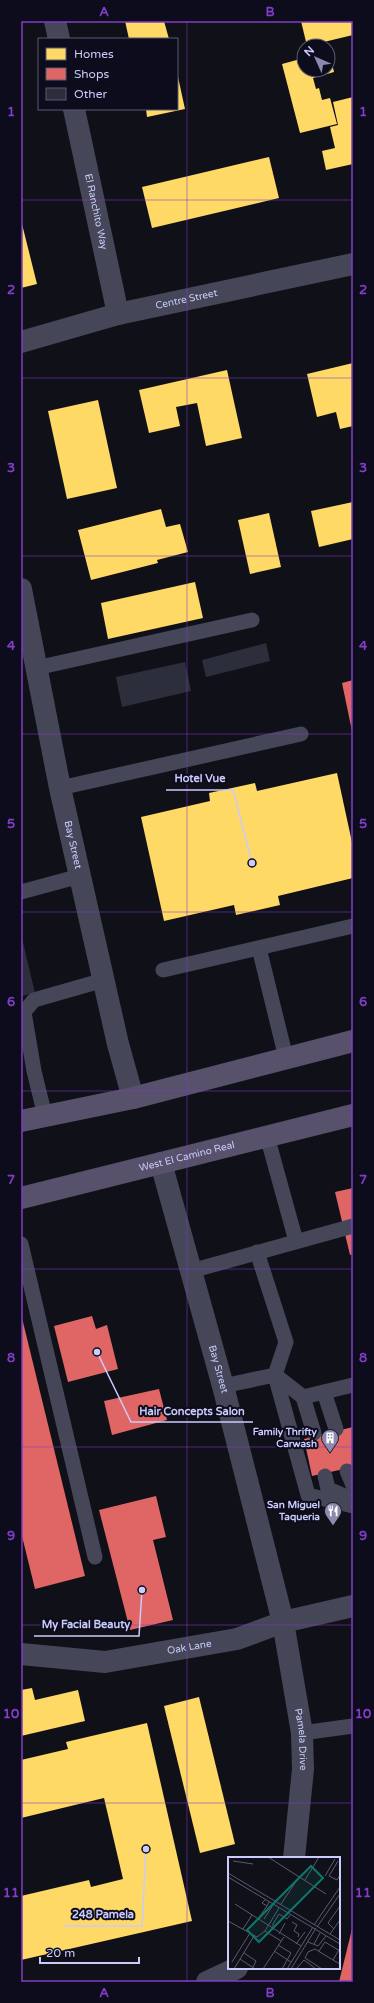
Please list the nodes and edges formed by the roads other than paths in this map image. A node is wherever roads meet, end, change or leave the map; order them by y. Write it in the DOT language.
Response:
graph roads {
  1 [pos="55,21"];
  2 [pos="59,38"];
  3 [pos="74,110"];
  4 [pos="353,264"];
  5 [pos="118,314"];
  6 [pos="21,342"];
  7 [pos="21,589"];
  8 [pos="252,620"];
  9 [pos="36,668"];
  10 [pos="301,734"];
  11 [pos="60,788"];
  12 [pos="80,876"];
  13 [pos="21,892"];
  14 [pos="353,926"];
  15 [pos="259,948"];
  16 [pos="163,970"];
  17 [pos="104,980"];
  18 [pos="353,1041"];
  19 [pos="286,1058"];
  20 [pos="133,1098"];
  21 [pos="45,1116"];
  22 [pos="353,1116"];
  23 [pos="21,1121"];
  24 [pos="268,1136"];
  25 [pos="161,1163"];
  26 [pos="21,1198"];
  27 [pos="353,1226"];
  28 [pos="296,1241"];
  29 [pos="21,1244"];
  30 [pos="257,1252"];
  31 [pos="191,1271"];
  32 [pos="275,1375"];
  33 [pos="353,1385"];
  34 [pos="223,1386"];
  35 [pos="324,1392"];
  36 [pos="303,1397"];
  37 [pos="336,1429"];
  38 [pos="314,1433"];
  39 [pos="347,1471"];
  40 [pos="325,1476"];
  41 [pos="353,1485"];
  42 [pos="353,1500"];
  43 [pos="353,1506"];
  44 [pos="95,1557"];
  45 [pos="353,1606"];
  46 [pos="283,1622"];
  47 [pos="21,1654"];
  48 [pos="353,1726"];
  49 [pos="302,1733"];
  50 [pos="294,1857"];
  51 [pos="235,1969"];
  52 [pos="207,1982"];
  1 -- 2 [label="street"];
  3 -- 5 [label="street, El Ranchito Way"];
  4 -- 5 [label="street, Centre Street"];
  5 -- 6 [label="street, Centre Street"];
  7 -- 9 [label="street, Bay Street"];
  8 -- 9 [label="lane"];
  9 -- 11 [label="street, Bay Street"];
  10 -- 11 [label="lane"];
  11 -- 12 [label="street, Bay Street"];
  12 -- 13 [label="lane"];
  12 -- 17 [label="street, Bay Street"];
  14 -- 15 [label="lane"];
  15 -- 16 [label="lane"];
  15 -- 19 [label="lane"];
  17 -- 20 [label="street, Bay Street"];
  17 -- 21 [label="lane"];
  18 -- 19 [label="main road"];
  19 -- 20 [label="main road"];
  20 -- 21 [label="main road"];
  21 -- 23 [label="main road"];
  22 -- 24 [label="main road, West El Camino Real"];
  24 -- 25 [label="main road, West El Camino Real"];
  24 -- 28 [label="lane"];
  25 -- 26 [label="main road, West El Camino Real"];
  25 -- 31 [label="street, Bay Street"];
  27 -- 28 [label="lane"];
  28 -- 30 [label="lane"];
  29 -- 44 [label="lane"];
  30 -- 31 [label="lane"];
  30 -- 32 [label="lane"];
  31 -- 34 [label="street, Bay Street"];
  32 -- 34 [label="lane"];
  32 -- 36 [label="lane"];
  32 -- 43 [label="lane"];
  33 -- 35 [label="lane"];
  34 -- 46 [label="street, Bay Street"];
  35 -- 36 [label="lane"];
  35 -- 37 [label="lane"];
  36 -- 38 [label="lane"];
  39 -- 41 [label="lane"];
  40 -- 42 [label="lane"];
  45 -- 46 [label="street, Oak Lane"];
  46 -- 47 [label="street, Oak Lane"];
  46 -- 49 [label="street, Pamela Drive"];
  48 -- 49 [label="lane"];
  49 -- 50 [label="street, Pamela Drive"];
  51 -- 52 [label="street"];
}
